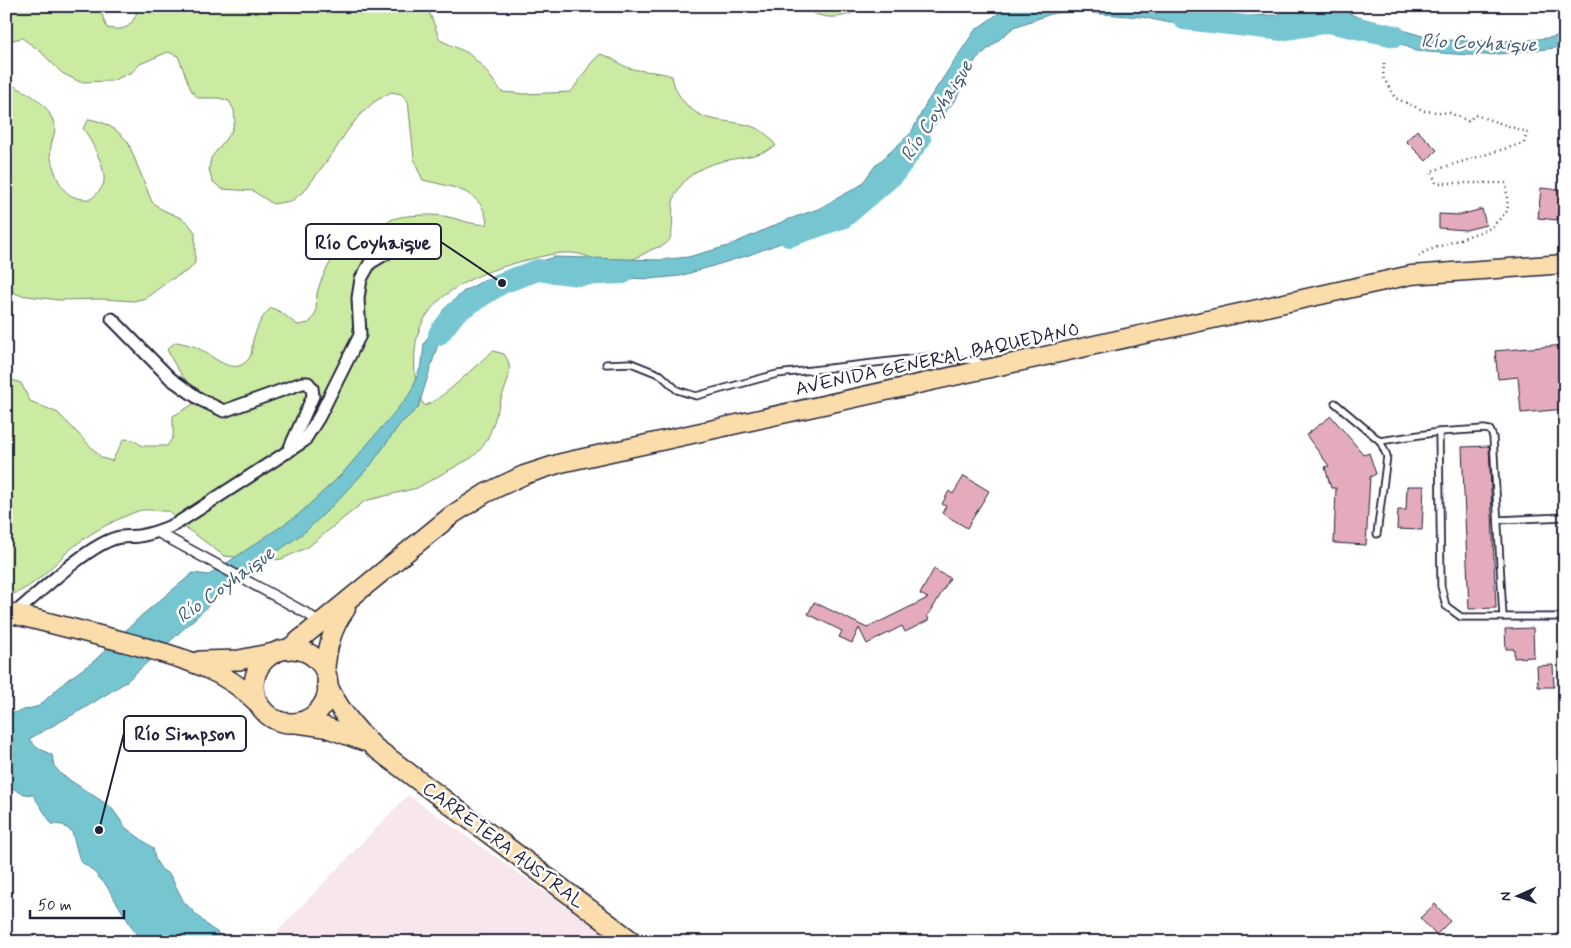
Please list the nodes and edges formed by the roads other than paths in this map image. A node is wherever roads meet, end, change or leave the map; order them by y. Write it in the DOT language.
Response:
graph roads {
  1 [pos="395,248"];
  2 [pos="1565,264"];
  3 [pos="112,320"];
  4 [pos="606,364"];
  5 [pos="992,368"];
  6 [pos="1335,403"];
  7 [pos="1440,432"];
  8 [pos="1380,441"];
  9 [pos="288,453"];
  10 [pos="1565,517"];
  11 [pos="1498,520"];
  12 [pos="157,532"];
  13 [pos="1377,534"];
  14 [pos="356,595"];
  15 [pos="10,613"];
  16 [pos="1503,617"];
  17 [pos="1565,618"];
  18 [pos="322,623"];
  19 [pos="281,651"];
  20 [pos="190,660"];
  21 [pos="326,679"];
  22 [pos="258,703"];
  23 [pos="295,723"];
  24 [pos="374,746"];
  25 [pos="633,942"];
  1 -- 9 [label="street"];
  2 -- 5 [label="main road, AVENIDA GENERAL BAQUEDANO"];
  3 -- 9 [label="street"];
  4 -- 5 [label="lane"];
  5 -- 14 [label="main road, AVENIDA GENERAL BAQUEDANO"];
  6 -- 8 [label="lane"];
  7 -- 8 [label="lane"];
  7 -- 11 [label="lane"];
  7 -- 16 [label="lane"];
  8 -- 13 [label="lane"];
  9 -- 12 [label="street"];
  10 -- 11 [label="lane"];
  11 -- 16 [label="lane"];
  12 -- 15 [label="street"];
  12 -- 18 [label="street"];
  14 -- 18 [label="main road, AVENIDA GENERAL BAQUEDANO"];
  14 -- 21 [label="main road, AVENIDA GENERAL BAQUEDANO"];
  15 -- 20 [label="highway"];
  16 -- 17 [label="lane"];
  18 -- 19 [label="main road, AVENIDA GENERAL BAQUEDANO"];
  19 -- 20 [label="highway"];
  19 -- 21 [label="highway"];
  19 -- 22 [label="highway"];
  20 -- 22 [label="highway"];
  21 -- 23 [label="highway"];
  21 -- 24 [label="highway, CARRETERA AUSTRAL"];
  22 -- 23 [label="highway"];
  23 -- 24 [label="highway, CARRETERA AUSTRAL"];
  24 -- 25 [label="highway, CARRETERA AUSTRAL"];
}
